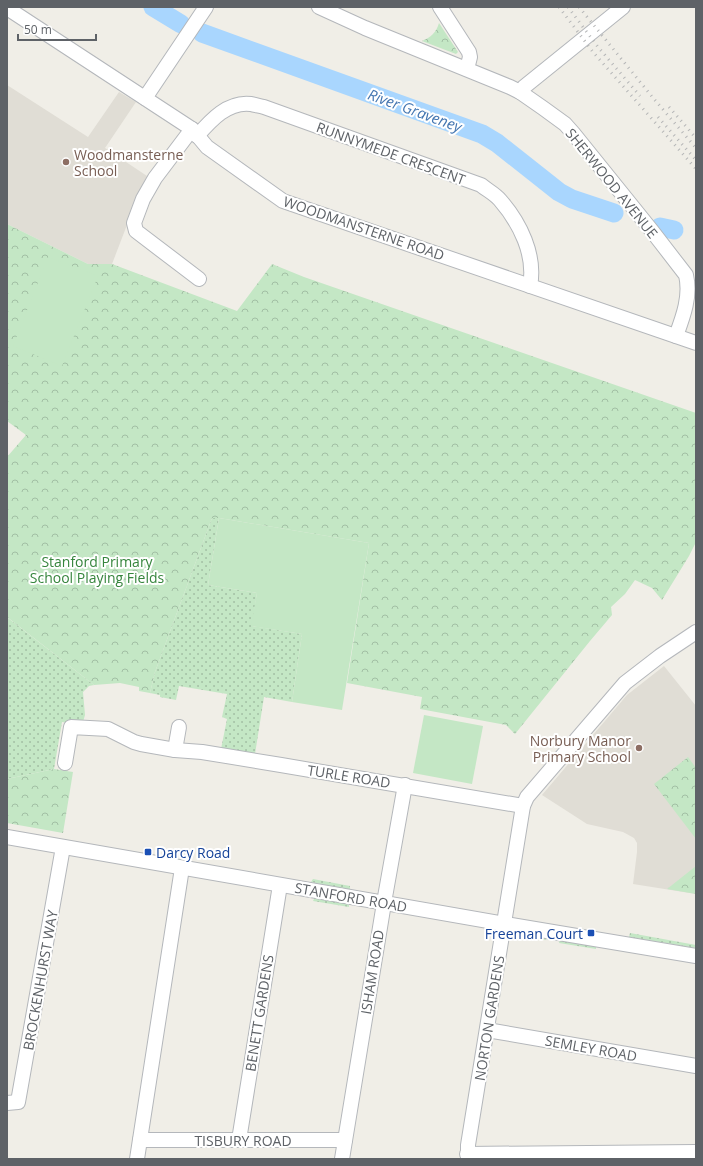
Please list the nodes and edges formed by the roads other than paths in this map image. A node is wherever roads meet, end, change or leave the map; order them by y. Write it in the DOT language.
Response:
graph roads {
  1 [pos="206,7"];
  2 [pos="319,7"];
  3 [pos="440,7"];
  4 [pos="624,7"];
  5 [pos="7,8"];
  6 [pos="467,69"];
  7 [pos="520,92"];
  8 [pos="145,98"];
  9 [pos="194,133"];
  10 [pos="199,279"];
  11 [pos="530,286"];
  12 [pos="676,336"];
  13 [pos="696,343"];
  14 [pos="696,632"];
  15 [pos="179,726"];
  16 [pos="175,750"];
  17 [pos="65,763"];
  18 [pos="405,785"];
  19 [pos="523,806"];
  20 [pos="7,837"];
  21 [pos="63,847"];
  22 [pos="182,868"];
  23 [pos="280,885"];
  24 [pos="384,903"];
  25 [pos="504,924"];
  26 [pos="696,956"];
  27 [pos="487,1030"];
  28 [pos="696,1066"];
  29 [pos="7,1103"];
  30 [pos="140,1140"];
  31 [pos="239,1140"];
  32 [pos="345,1140"];
  33 [pos="696,1152"];
  34 [pos="467,1156"];
  35 [pos="137,1159"];
  36 [pos="342,1159"];
  1 -- 8 [label="street"];
  2 -- 6 [label="street, SHERWOOD AVENUE"];
  3 -- 6 [label="street"];
  4 -- 7 [label="street"];
  5 -- 8 [label="street, WOODMANSTERNE ROAD"];
  6 -- 7 [label="street, SHERWOOD AVENUE"];
  7 -- 12 [label="street, SHERWOOD AVENUE"];
  8 -- 9 [label="street, WOODMANSTERNE ROAD"];
  9 -- 10 [label="street, RUNNYMEDE CRESCENT"];
  9 -- 11 [label="street, WOODMANSTERNE ROAD"];
  9 -- 11 [label="street, RUNNYMEDE CRESCENT"];
  11 -- 12 [label="street, WOODMANSTERNE ROAD"];
  12 -- 13 [label="street, WOODMANSTERNE ROAD"];
  14 -- 19 [label="street"];
  15 -- 16 [label="street"];
  16 -- 17 [label="street, TURLE ROAD"];
  16 -- 18 [label="street, TURLE ROAD"];
  18 -- 19 [label="street, TURLE ROAD"];
  18 -- 24 [label="street, ISHAM ROAD"];
  19 -- 25 [label="street, NORTON GARDENS"];
  20 -- 21 [label="street, STANFORD ROAD"];
  21 -- 22 [label="street, STANFORD ROAD"];
  21 -- 29 [label="street, BROCKENHURST WAY"];
  22 -- 23 [label="street, STANFORD ROAD"];
  22 -- 30 [label="street"];
  23 -- 24 [label="street, STANFORD ROAD"];
  23 -- 31 [label="street, BENETT GARDENS"];
  24 -- 25 [label="street, STANFORD ROAD"];
  24 -- 32 [label="street, ISHAM ROAD"];
  25 -- 26 [label="street, STANFORD ROAD"];
  25 -- 27 [label="street, NORTON GARDENS"];
  27 -- 28 [label="street, SEMLEY ROAD"];
  27 -- 34 [label="street, NORTON GARDENS"];
  30 -- 31 [label="street, TISBURY ROAD"];
  30 -- 35 [label="street"];
  31 -- 32 [label="street, TISBURY ROAD"];
  32 -- 36 [label="street, ISHAM ROAD"];
  33 -- 34 [label="street"];
}
